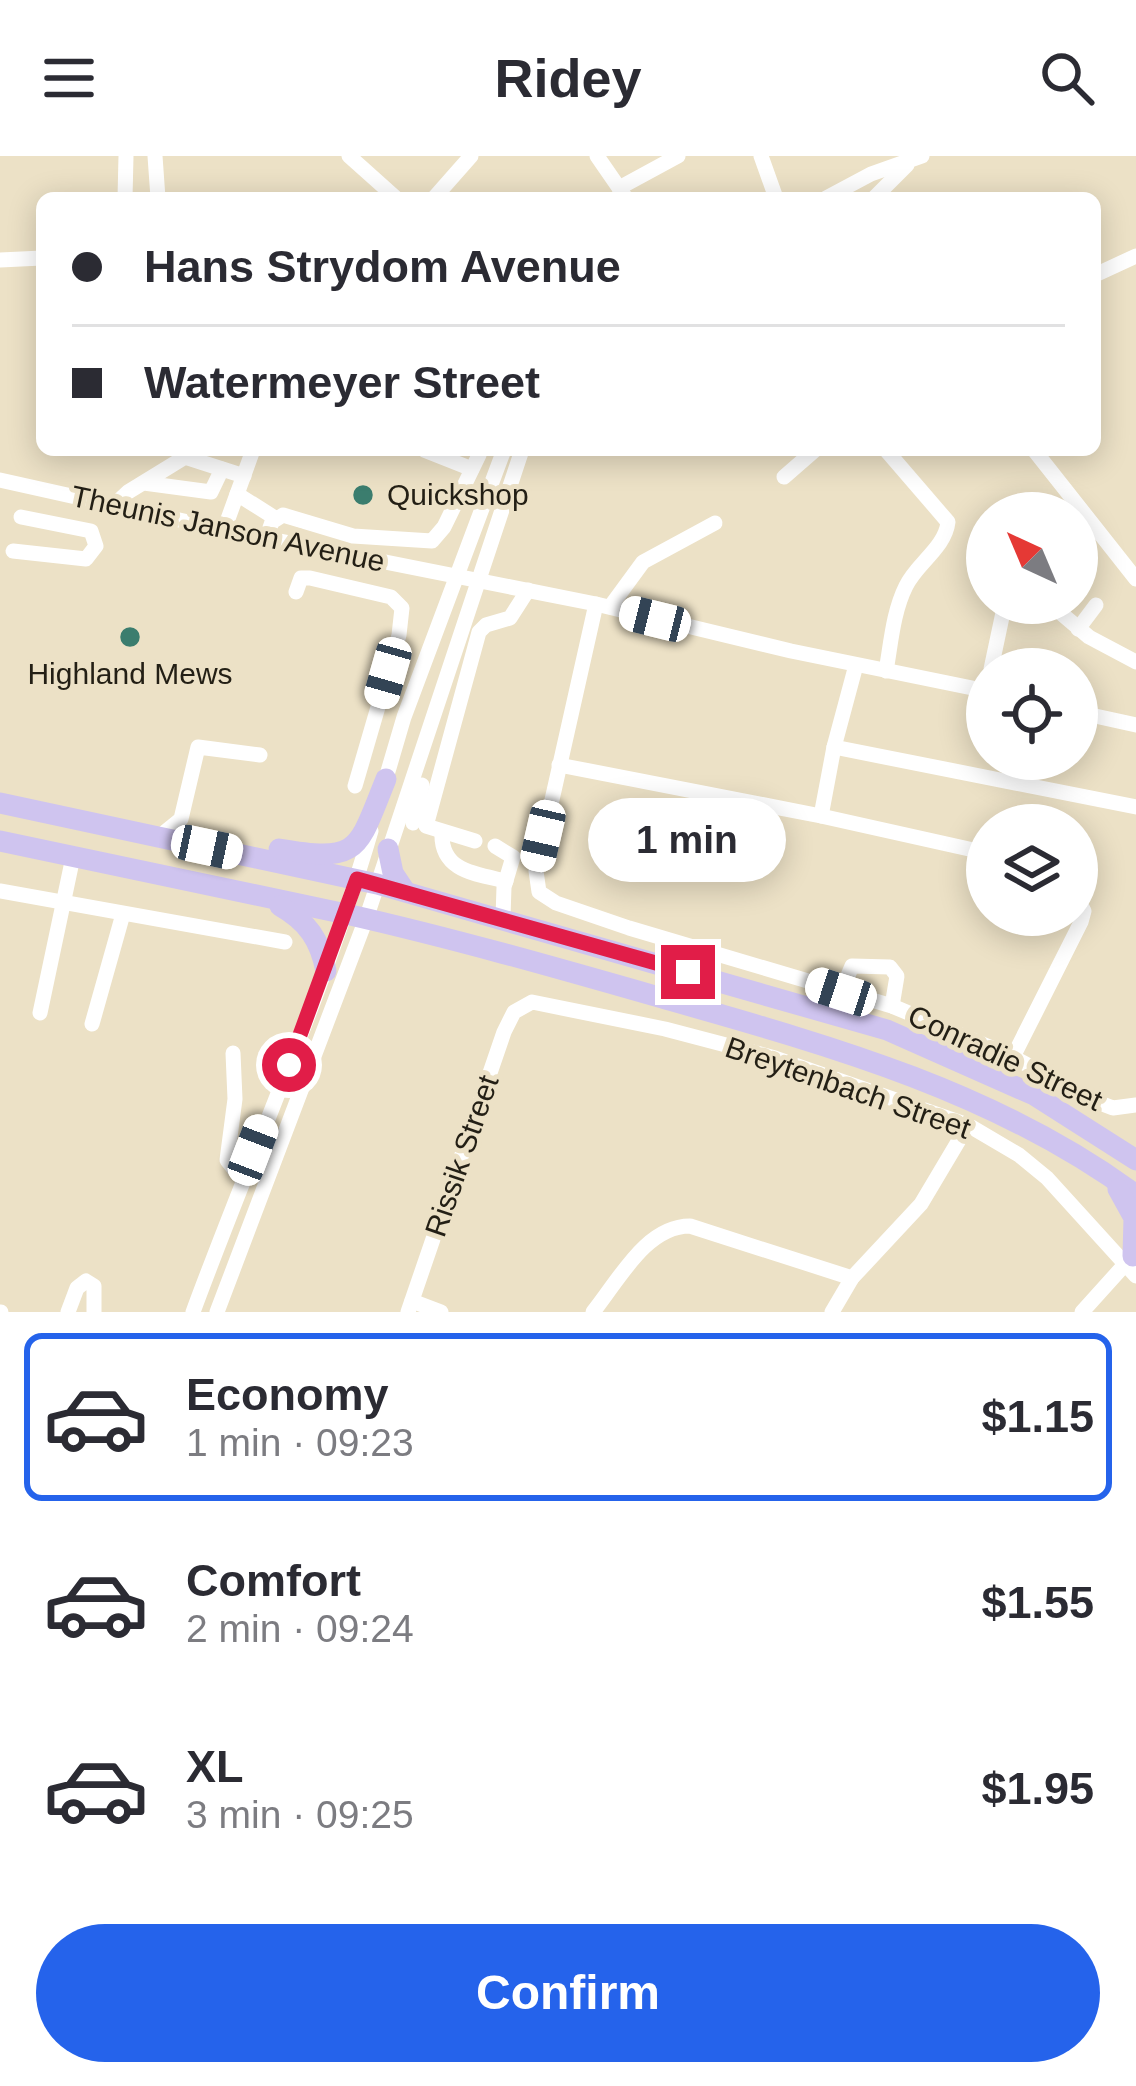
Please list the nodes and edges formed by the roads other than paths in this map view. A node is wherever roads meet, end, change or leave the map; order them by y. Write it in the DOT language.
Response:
graph roads {
  1 [pos="126,156"];
  2 [pos="155,156"];
  3 [pos="349,156"];
  4 [pos="471,156"];
  5 [pos="597,156"];
  6 [pos="678,156"];
  7 [pos="761,156"];
  8 [pos="862,156"];
  9 [pos="916,159"];
  10 [pos="871,174"];
  11 [pos="125,192"];
  12 [pos="158,192"];
  13 [pos="390,192"];
  14 [pos="439,192"];
  15 [pos="622,192"];
  16 [pos="624,192"];
  17 [pos="774,192"];
  18 [pos="837,192"];
  19 [pos="878,192"];
  20 [pos="885,192"];
  21 [pos="1136,256"];
  22 [pos="36,258"];
  23 [pos="0,260"];
  24 [pos="1101,272"];
  25 [pos="251,456"];
  26 [pos="501,456"];
  27 [pos="520,456"];
  28 [pos="808,456"];
  29 [pos="891,456"];
  30 [pos="1039,456"];
  31 [pos="475,458"];
  32 [pos="496,469"];
  33 [pos="222,470"];
  34 [pos="513,474"];
  35 [pos="244,476"];
  36 [pos="784,477"];
  37 [pos="0,480"];
  38 [pos="142,483"];
  39 [pos="237,494"];
  40 [pos="114,505"];
  41 [pos="21,517"];
  42 [pos="275,518"];
  43 [pos="715,523"];
  44 [pos="321,526"];
  45 [pos="224,530"];
  46 [pos="371,538"];
  47 [pos="266,539"];
  48 [pos="316,549"];
  49 [pos="13,551"];
  50 [pos="368,560"];
  51 [pos="455,578"];
  52 [pos="1136,579"];
  53 [pos="476,580"];
  54 [pos="528,590"];
  55 [pos="296,592"];
  56 [pos="603,606"];
  57 [pos="1072,624"];
  58 [pos="1082,624"];
  59 [pos="1078,629"];
  60 [pos="1136,662"];
  61 [pos="856,665"];
  62 [pos="886,671"];
  63 [pos="966,686"];
  64 [pos="376,715"];
  65 [pos="404,717"];
  66 [pos="1098,717"];
  67 [pos="429,724"];
  68 [pos="1136,725"];
  69 [pos="455,731"];
  70 [pos="833,747"];
  71 [pos="394,753"];
  72 [pos="260,755"];
  73 [pos="559,765"];
  74 [pos="386,779"];
  75 [pos="355,786"];
  76 [pos="423,786"];
  77 [pos="0,803"];
  78 [pos="1136,807"];
  79 [pos="821,815"];
  80 [pos="420,826"];
  81 [pos="160,836"];
  82 [pos="476,841"];
  83 [pos="0,842"];
  84 [pos="495,846"];
  85 [pos="207,847"];
  86 [pos="966,848"];
  87 [pos="388,849"];
  88 [pos="73,857"];
  89 [pos="367,881"];
  90 [pos="504,884"];
  91 [pos="0,891"];
  92 [pos="405,891"];
  93 [pos="267,898"];
  94 [pos="63,903"];
  95 [pos="472,909"];
  96 [pos="123,914"];
  97 [pos="356,917"];
  98 [pos="503,917"];
  99 [pos="1075,936"];
  100 [pos="285,942"];
  101 [pos="326,971"];
  102 [pos="841,992"];
  103 [pos="523,1005"];
  104 [pos="892,1006"];
  105 [pos="40,1013"];
  106 [pos="92,1024"];
  107 [pos="233,1053"];
  108 [pos="1013,1057"];
  109 [pos="1136,1105"];
  110 [pos="968,1124"];
  111 [pos="1111,1142"];
  112 [pos="1136,1150"];
  113 [pos="1136,1160"];
  114 [pos="1109,1175"];
  115 [pos="242,1179"];
  116 [pos="1136,1195"];
  117 [pos="1132,1262"];
  118 [pos="852,1278"];
  119 [pos="410,1306"];
  120 [pos="68,1312"];
  121 [pos="94,1312"];
  122 [pos="193,1312"];
  123 [pos="217,1312"];
  124 [pos="441,1312"];
  125 [pos="593,1312"];
  126 [pos="832,1312"];
  127 [pos="1082,1312"];
  1 -- 11 [label="street"];
  2 -- 12 [label="street"];
  3 -- 13 [label="street"];
  4 -- 14 [label="street"];
  5 -- 15 [label="street"];
  6 -- 16 [label="street"];
  7 -- 17 [label="street"];
  8 -- 10 [label="street"];
  9 -- 10 [label="street"];
  9 -- 20 [label="street"];
  10 -- 18 [label="street"];
  10 -- 19 [label="street"];
  21 -- 24 [label="street"];
  22 -- 23 [label="street"];
  25 -- 35 [label="street"];
  26 -- 32 [label="street"];
  27 -- 34 [label="street"];
  28 -- 36 [label="street"];
  29 -- 62 [label="street"];
  30 -- 52 [label="street"];
  31 -- 32 [label="street"];
  31 -- 46 [label="street"];
  32 -- 34 [label="street"];
  32 -- 51 [label="street"];
  33 -- 35 [label="street"];
  33 -- 38 [label="street"];
  33 -- 38 [label="street"];
  34 -- 53 [label="street"];
  35 -- 39 [label="street"];
  37 -- 40 [label="street, Theunis Janson Avenue"];
  38 -- 40 [label="street"];
  39 -- 42 [label="street"];
  39 -- 45 [label="street"];
  40 -- 45 [label="street, Theunis Janson Avenue"];
  41 -- 49 [label="street"];
  42 -- 44 [label="street"];
  42 -- 47 [label="street"];
  43 -- 56 [label="street"];
  44 -- 46 [label="street"];
  44 -- 48 [label="street"];
  45 -- 47 [label="street, Theunis Janson Avenue"];
  46 -- 50 [label="street"];
  47 -- 48 [label="street, Theunis Janson Avenue"];
  48 -- 50 [label="street, Theunis Janson Avenue"];
  50 -- 51 [label="street, Theunis Janson Avenue"];
  51 -- 53 [label="street, Theunis Janson Avenue"];
  51 -- 65 [label="street"];
  53 -- 54 [label="street, Theunis Janson Avenue"];
  53 -- 67 [label="street"];
  54 -- 56 [label="street, Theunis Janson Avenue"];
  54 -- 69 [label="street"];
  55 -- 64 [label="street"];
  56 -- 61 [label="street, Theunis Janson Avenue"];
  56 -- 73 [label="street, Conradie Street"];
  57 -- 59 [label="street"];
  58 -- 59 [label="street"];
  59 -- 60 [label="street"];
  61 -- 62 [label="street, Theunis Janson Avenue"];
  61 -- 70 [label="street"];
  62 -- 63 [label="street, Theunis Janson Avenue"];
  64 -- 65 [label="street"];
  64 -- 71 [label="street"];
  64 -- 75 [label="street"];
  65 -- 67 [label="street"];
  65 -- 71 [label="street"];
  66 -- 68 [label="street"];
  67 -- 69 [label="street"];
  67 -- 76 [label="street"];
  69 -- 76 [label="street"];
  70 -- 78 [label="street"];
  70 -- 79 [label="street"];
  71 -- 74 [label="street"];
  72 -- 81 [label="street"];
  73 -- 79 [label="street"];
  73 -- 102 [label="street, Conradie Street"];
  74 -- 85 [label="main road"];
  74 -- 89 [label="street"];
  76 -- 80 [label="street"];
  76 -- 80 [label="street"];
  77 -- 81 [label="main road"];
  79 -- 86 [label="street"];
  80 -- 82 [label="street"];
  80 -- 87 [label="street"];
  80 -- 90 [label="street"];
  81 -- 85 [label="main road"];
  83 -- 88 [label="main road"];
  84 -- 90 [label="street"];
  85 -- 89 [label="main road"];
  87 -- 89 [label="street"];
  87 -- 92 [label="main road"];
  88 -- 93 [label="main road"];
  88 -- 94 [label="street"];
  89 -- 92 [label="main road"];
  89 -- 97 [label="street"];
  90 -- 95 [label="street"];
  90 -- 98 [label="street"];
  91 -- 94 [label="street"];
  92 -- 95 [label="main road"];
  93 -- 97 [label="main road"];
  93 -- 101 [label="main road"];
  94 -- 96 [label="street"];
  94 -- 105 [label="street"];
  95 -- 98 [label="main road"];
  96 -- 100 [label="street"];
  96 -- 106 [label="street"];
  97 -- 101 [label="street"];
  97 -- 114 [label="main road"];
  97 -- 123 [label="street"];
  98 -- 111 [label="main road"];
  99 -- 108 [label="street"];
  101 -- 115 [label="street"];
  102 -- 104 [label="street, Conradie Street"];
  102 -- 104 [label="street"];
  103 -- 110 [label="street, Breytenbach Street"];
  103 -- 119 [label="street, Rissik Street"];
  104 -- 108 [label="street, Conradie Street"];
  107 -- 115 [label="street"];
  108 -- 109 [label="street, Conradie Street"];
  110 -- 117 [label="street, Breytenbach Street"];
  110 -- 118 [label="street"];
  111 -- 112 [label="main road"];
  111 -- 113 [label="main road"];
  114 -- 116 [label="main road"];
  114 -- 117 [label="main road"];
  115 -- 122 [label="street"];
  117 -- 127 [label="street"];
  118 -- 125 [label="street"];
  118 -- 126 [label="street"];
  119 -- 124 [label="street"];
  120 -- 121 [label="street"];
}
